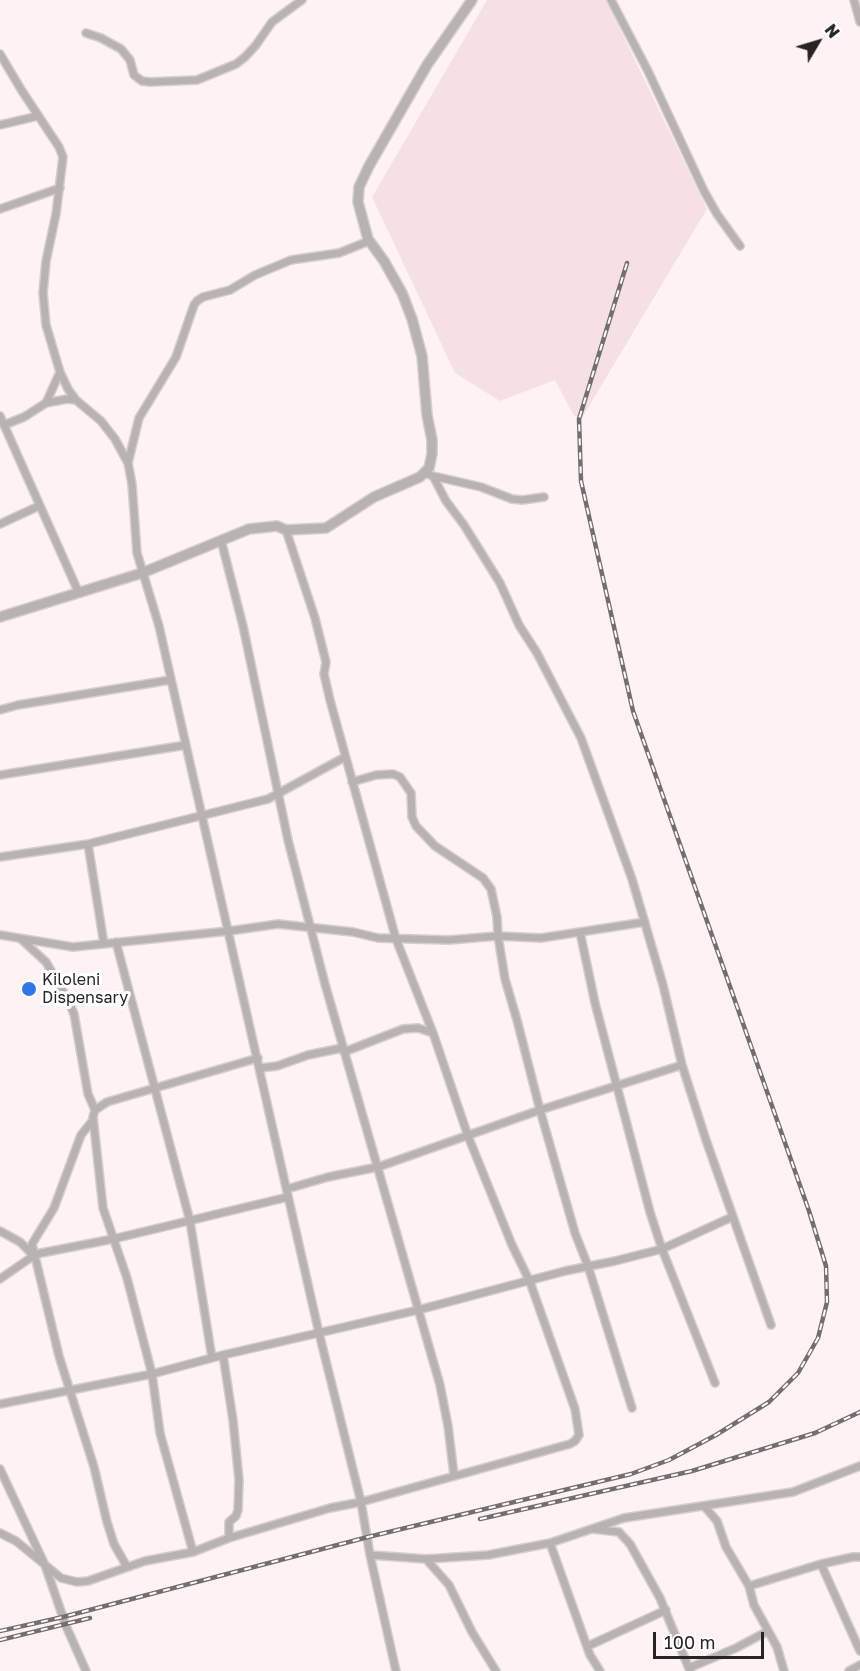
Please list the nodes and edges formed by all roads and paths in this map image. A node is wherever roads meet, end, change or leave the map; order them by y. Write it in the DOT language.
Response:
graph roads {
  1 [pos="302,0"];
  2 [pos="472,0"];
  3 [pos="611,0"];
  4 [pos="854,0"];
  5 [pos="860,22"];
  6 [pos="86,33"];
  7 [pos="0,54"];
  8 [pos="38,116"];
  9 [pos="0,125"];
  10 [pos="60,188"];
  11 [pos="0,209"];
  12 [pos="368,239"];
  13 [pos="740,246"];
  14 [pos="60,372"];
  15 [pos="76,400"];
  16 [pos="46,403"];
  17 [pos="0,416"];
  18 [pos="3,428"];
  19 [pos="128,463"];
  20 [pos="429,475"];
  21 [pos="544,497"];
  22 [pos="39,506"];
  23 [pos="0,524"];
  24 [pos="286,530"];
  25 [pos="221,540"];
  26 [pos="142,573"];
  27 [pos="78,591"];
  28 [pos="0,617"];
  29 [pos="170,680"];
  30 [pos="0,710"];
  31 [pos="186,745"];
  32 [pos="345,757"];
  33 [pos="0,776"];
  34 [pos="352,782"];
  35 [pos="280,794"];
  36 [pos="202,815"];
  37 [pos="88,844"];
  38 [pos="0,857"];
  39 [pos="645,922"];
  40 [pos="310,927"];
  41 [pos="229,931"];
  42 [pos="580,932"];
  43 [pos="0,935"];
  44 [pos="498,936"];
  45 [pos="19,937"];
  46 [pos="396,939"];
  47 [pos="116,942"];
  48 [pos="104,944"];
  49 [pos="433,1034"];
  50 [pos="343,1050"];
  51 [pos="258,1058"];
  52 [pos="682,1065"];
  53 [pos="260,1068"];
  54 [pos="618,1085"];
  55 [pos="154,1089"];
  56 [pos="95,1110"];
  57 [pos="540,1110"];
  58 [pos="93,1120"];
  59 [pos="468,1136"];
  60 [pos="378,1167"];
  61 [pos="288,1193"];
  62 [pos="732,1217"];
  63 [pos="189,1221"];
  64 [pos="0,1231"];
  65 [pos="113,1239"];
  66 [pos="662,1249"];
  67 [pos="34,1254"];
  68 [pos="588,1266"];
  69 [pos="0,1279"];
  70 [pos="530,1282"];
  71 [pos="418,1310"];
  72 [pos="771,1325"];
  73 [pos="319,1333"];
  74 [pos="223,1355"];
  75 [pos="212,1358"];
  76 [pos="152,1374"];
  77 [pos="715,1383"];
  78 [pos="70,1391"];
  79 [pos="0,1404"];
  80 [pos="632,1408"];
  81 [pos="860,1466"];
  82 [pos="0,1469"];
  83 [pos="454,1475"];
  84 [pos="361,1502"];
  85 [pos="704,1506"];
  86 [pos="590,1528"];
  87 [pos="0,1533"];
  88 [pos="229,1538"];
  89 [pos="550,1543"];
  90 [pos="193,1552"];
  91 [pos="370,1556"];
  92 [pos="860,1557"];
  93 [pos="426,1559"];
  94 [pos="820,1564"];
  95 [pos="45,1565"];
  96 [pos="127,1567"];
  97 [pos="749,1586"];
  98 [pos="666,1610"];
  99 [pos="768,1630"];
  100 [pos="588,1646"];
  101 [pos="860,1651"];
  102 [pos="860,1665"];
  103 [pos="690,1669"];
  104 [pos="86,1671"];
  105 [pos="396,1671"];
  106 [pos="496,1671"];
  107 [pos="600,1671"];
  108 [pos="784,1671"];
  109 [pos="849,1671"];
  1 -- 6 [label="street"];
  2 -- 12 [label="street"];
  3 -- 13 [label="street"];
  4 -- 5 [label="street"];
  7 -- 8 [label="street"];
  8 -- 9 [label="street"];
  8 -- 10 [label="street"];
  10 -- 11 [label="street"];
  10 -- 14 [label="street"];
  12 -- 19 [label="street"];
  12 -- 20 [label="street"];
  14 -- 15 [label="street"];
  14 -- 16 [label="street"];
  15 -- 16 [label="street"];
  15 -- 19 [label="street"];
  16 -- 18 [label="street"];
  17 -- 18 [label="street"];
  18 -- 22 [label="street"];
  19 -- 26 [label="street"];
  20 -- 21 [label="street"];
  20 -- 24 [label="street"];
  20 -- 39 [label="street"];
  22 -- 23 [label="street"];
  22 -- 27 [label="street"];
  24 -- 25 [label="street"];
  24 -- 32 [label="street"];
  25 -- 26 [label="street"];
  25 -- 35 [label="street"];
  26 -- 27 [label="street"];
  26 -- 29 [label="street"];
  27 -- 28 [label="street"];
  29 -- 30 [label="street"];
  29 -- 31 [label="street"];
  31 -- 33 [label="street"];
  31 -- 36 [label="street"];
  32 -- 34 [label="street"];
  32 -- 35 [label="street"];
  34 -- 44 [label="street"];
  34 -- 46 [label="street"];
  35 -- 36 [label="street"];
  35 -- 40 [label="street"];
  36 -- 37 [label="street"];
  36 -- 41 [label="street"];
  37 -- 38 [label="street"];
  37 -- 48 [label="street"];
  39 -- 42 [label="street"];
  39 -- 52 [label="street"];
  40 -- 41 [label="street"];
  40 -- 46 [label="street"];
  40 -- 50 [label="street"];
  41 -- 47 [label="street"];
  41 -- 51 [label="street"];
  42 -- 44 [label="street"];
  42 -- 54 [label="street"];
  43 -- 45 [label="street"];
  44 -- 46 [label="street"];
  44 -- 57 [label="street"];
  45 -- 48 [label="street"];
  45 -- 56 [label="street"];
  46 -- 49 [label="street"];
  47 -- 48 [label="street"];
  47 -- 55 [label="street"];
  49 -- 50 [label="street"];
  49 -- 59 [label="street"];
  50 -- 53 [label="street"];
  50 -- 60 [label="street"];
  51 -- 53 [label="street"];
  51 -- 55 [label="street"];
  52 -- 54 [label="street"];
  52 -- 62 [label="street"];
  53 -- 61 [label="street"];
  54 -- 57 [label="street"];
  54 -- 66 [label="street"];
  55 -- 56 [label="street"];
  55 -- 63 [label="street"];
  56 -- 58 [label="street"];
  57 -- 59 [label="street"];
  57 -- 68 [label="street"];
  58 -- 65 [label="street"];
  58 -- 67 [label="street"];
  59 -- 60 [label="street"];
  59 -- 70 [label="street"];
  60 -- 61 [label="street"];
  60 -- 71 [label="street"];
  61 -- 63 [label="street"];
  61 -- 73 [label="street"];
  62 -- 66 [label="street"];
  62 -- 72 [label="street"];
  63 -- 65 [label="street"];
  63 -- 75 [label="street"];
  64 -- 67 [label="street"];
  65 -- 67 [label="street"];
  65 -- 76 [label="street"];
  66 -- 68 [label="street"];
  66 -- 77 [label="street"];
  67 -- 69 [label="street"];
  67 -- 78 [label="street"];
  68 -- 70 [label="street"];
  68 -- 80 [label="street"];
  70 -- 71 [label="street"];
  70 -- 83 [label="street"];
  71 -- 73 [label="street"];
  71 -- 83 [label="street"];
  73 -- 74 [label="street"];
  73 -- 84 [label="street"];
  74 -- 75 [label="street"];
  74 -- 88 [label="street"];
  75 -- 76 [label="street"];
  76 -- 78 [label="street"];
  76 -- 90 [label="street"];
  78 -- 79 [label="street"];
  78 -- 96 [label="street"];
  81 -- 85 [label="street"];
  82 -- 95 [label="street"];
  83 -- 84 [label="street"];
  84 -- 88 [label="street"];
  84 -- 91 [label="street"];
  85 -- 86 [label="street"];
  85 -- 97 [label="street"];
  86 -- 89 [label="street"];
  86 -- 98 [label="street"];
  87 -- 95 [label="street"];
  88 -- 90 [label="street"];
  89 -- 93 [label="street"];
  89 -- 100 [label="street"];
  90 -- 96 [label="street"];
  91 -- 93 [label="street"];
  91 -- 105 [label="street"];
  92 -- 94 [label="street"];
  93 -- 106 [label="street"];
  94 -- 97 [label="street"];
  94 -- 101 [label="street"];
  95 -- 96 [label="street"];
  95 -- 104 [label="street"];
  97 -- 99 [label="street"];
  98 -- 100 [label="street"];
  98 -- 103 [label="street"];
  99 -- 103 [label="street"];
  99 -- 108 [label="street"];
  100 -- 107 [label="street"];
  102 -- 109 [label="street"];
}
